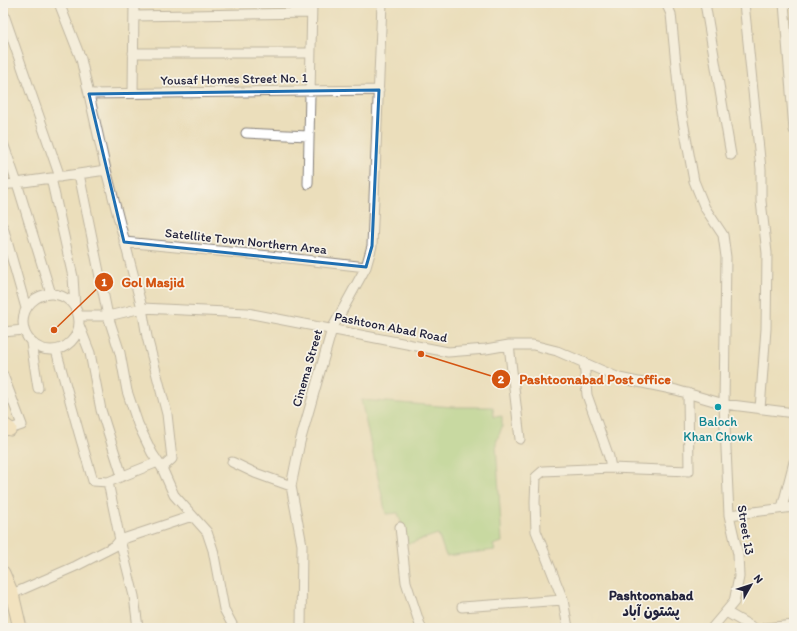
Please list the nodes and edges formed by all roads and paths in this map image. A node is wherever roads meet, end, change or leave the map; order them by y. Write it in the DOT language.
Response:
graph roads {
  1 [pos="59,3"];
  2 [pos="134,3"];
  3 [pos="312,3"];
  4 [pos="382,3"];
  5 [pos="666,3"];
  6 [pos="704,3"];
  7 [pos="744,3"];
  8 [pos="784,3"];
  9 [pos="3,12"];
  10 [pos="311,13"];
  11 [pos="134,16"];
  12 [pos="134,53"];
  13 [pos="310,53"];
  14 [pos="379,90"];
  15 [pos="309,92"];
  16 [pos="133,93"];
  17 [pos="89,94"];
  18 [pos="794,130"];
  19 [pos="246,133"];
  20 [pos="308,136"];
  21 [pos="3,143"];
  22 [pos="731,155"];
  23 [pos="106,170"];
  24 [pos="79,174"];
  25 [pos="60,177"];
  26 [pos="51,178"];
  27 [pos="17,183"];
  28 [pos="308,184"];
  29 [pos="3,185"];
  30 [pos="3,227"];
  31 [pos="124,242"];
  32 [pos="366,267"];
  33 [pos="51,294"];
  34 [pos="26,308"];
  35 [pos="142,308"];
  36 [pos="78,316"];
  37 [pos="108,316"];
  38 [pos="332,329"];
  39 [pos="24,330"];
  40 [pos="3,332"];
  41 [pos="31,343"];
  42 [pos="509,345"];
  43 [pos="56,350"];
  44 [pos="584,362"];
  45 [pos="3,375"];
  46 [pos="5,386"];
  47 [pos="38,388"];
  48 [pos="688,393"];
  49 [pos="724,404"];
  50 [pos="760,409"];
  51 [pos="794,413"];
  52 [pos="10,428"];
  53 [pos="520,439"];
  54 [pos="232,462"];
  55 [pos="794,462"];
  56 [pos="160,465"];
  57 [pos="611,468"];
  58 [pos="122,476"];
  59 [pos="108,482"];
  60 [pos="291,486"];
  61 [pos="794,507"];
  62 [pos="782,508"];
  63 [pos="729,515"];
  64 [pos="192,516"];
  65 [pos="400,527"];
  66 [pos="120,540"];
  67 [pos="3,573"];
  68 [pos="12,594"];
  69 [pos="563,600"];
  70 [pos="462,607"];
  71 [pos="726,612"];
  72 [pos="794,625"];
  73 [pos="20,628"];
  74 [pos="138,628"];
  75 [pos="234,628"];
  76 [pos="301,628"];
  77 [pos="421,628"];
  78 [pos="568,628"];
  79 [pos="712,628"];
  80 [pos="754,628"];
  81 [pos="765,628"];
  1 -- 17 [label="street"];
  2 -- 11 [label="street"];
  3 -- 10 [label="street"];
  4 -- 14 [label="street, Cinema Street"];
  5 -- 49 [label="street, Street 13"];
  6 -- 22 [label="street"];
  7 -- 50 [label="street"];
  8 -- 18 [label="street"];
  9 -- 25 [label="street"];
  10 -- 11 [label="street"];
  10 -- 13 [label="street"];
  11 -- 12 [label="street"];
  12 -- 13 [label="street"];
  12 -- 16 [label="street"];
  13 -- 15 [label="street"];
  14 -- 15 [label="street, Yousaf Homes Street No. 1"];
  14 -- 32 [label="street, Cinema Street"];
  15 -- 16 [label="street, Yousaf Homes Street No. 1"];
  15 -- 20 [label="street"];
  16 -- 17 [label="street, Yousaf Homes Street No. 1"];
  17 -- 23 [label="street"];
  19 -- 20 [label="street"];
  20 -- 28 [label="street"];
  21 -- 27 [label="street"];
  23 -- 24 [label="street"];
  23 -- 31 [label="street"];
  24 -- 25 [label="street"];
  24 -- 37 [label="street"];
  25 -- 26 [label="street"];
  26 -- 27 [label="street"];
  26 -- 36 [label="street"];
  27 -- 29 [label="street"];
  27 -- 33 [label="street"];
  30 -- 34 [label="street"];
  31 -- 32 [label="street, Satellite Town Northern Area"];
  31 -- 35 [label="street"];
  32 -- 38 [label="street, Cinema Street"];
  33 -- 34 [label="street"];
  33 -- 36 [label="street"];
  34 -- 39 [label="street"];
  35 -- 37 [label="street, Pashtoon Abad Road"];
  35 -- 38 [label="street, Pashtoon Abad Road"];
  35 -- 56 [label="street"];
  36 -- 37 [label="street, Pashtoon Abad Road"];
  36 -- 43 [label="street"];
  36 -- 58 [label="street"];
  37 -- 56 [label="street"];
  38 -- 42 [label="street, Pashtoon Abad Road"];
  38 -- 60 [label="street, Cinema Street"];
  39 -- 40 [label="street"];
  39 -- 41 [label="street"];
  41 -- 43 [label="street"];
  41 -- 47 [label="street"];
  42 -- 44 [label="street, Pashtoon Abad Road"];
  42 -- 53 [label="street"];
  43 -- 59 [label="street"];
  44 -- 48 [label="street, Pashtoon Abad Road"];
  44 -- 57 [label="street"];
  45 -- 46 [label="street"];
  46 -- 52 [label="street"];
  48 -- 49 [label="street, Pashtoon Abad Road"];
  48 -- 57 [label="street"];
  49 -- 50 [label="street, Pashtoon Abad Road"];
  49 -- 63 [label="street, Street 13"];
  50 -- 51 [label="street, Pashtoon Abad Road"];
  54 -- 60 [label="street"];
  55 -- 62 [label="street"];
  56 -- 58 [label="street"];
  56 -- 64 [label="street"];
  57 -- 69 [label="street"];
  58 -- 59 [label="street"];
  59 -- 66 [label="street"];
  60 -- 76 [label="street, Cinema Street"];
  61 -- 62 [label="street"];
  62 -- 63 [label="street"];
  63 -- 71 [label="street, Street 13"];
  64 -- 66 [label="street"];
  64 -- 75 [label="street"];
  65 -- 77 [label="street"];
  66 -- 68 [label="street"];
  66 -- 74 [label="street"];
  67 -- 68 [label="street"];
  68 -- 73 [label="street"];
  69 -- 70 [label="street"];
  69 -- 78 [label="street"];
  71 -- 79 [label="street, Street 13"];
  71 -- 80 [label="street"];
  72 -- 81 [label="street"];
}
